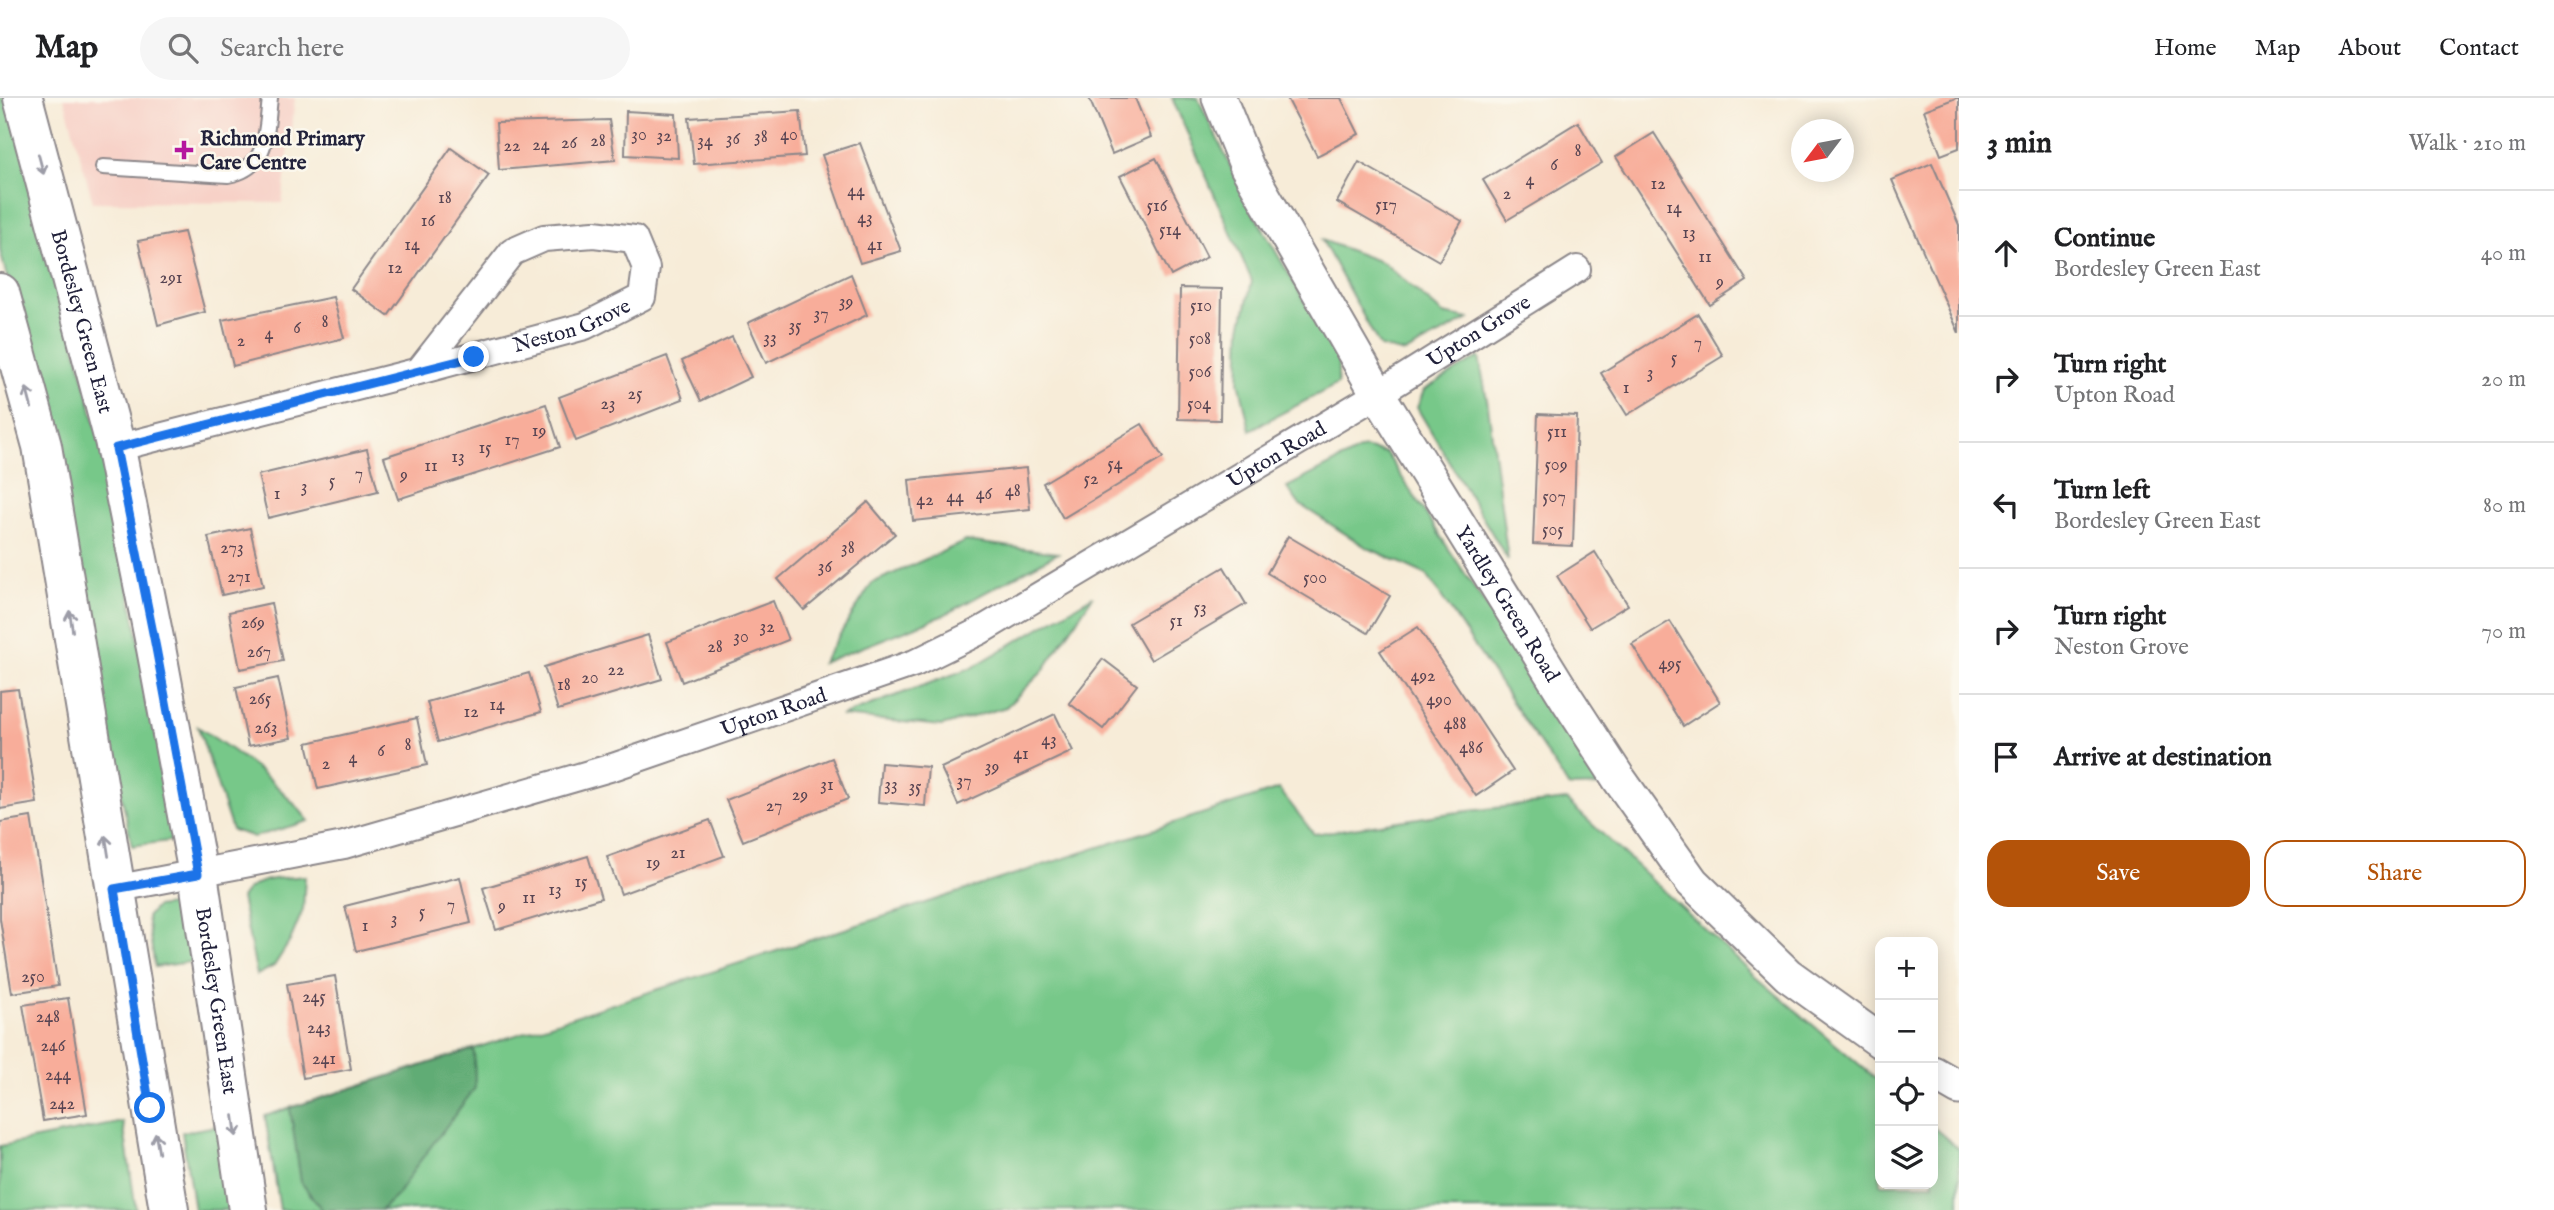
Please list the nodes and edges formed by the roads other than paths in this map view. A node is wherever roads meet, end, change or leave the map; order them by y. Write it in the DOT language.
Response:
graph roads {
  1 [pos="23,98"];
  2 [pos="270,98"];
  3 [pos="1219,98"];
  4 [pos="103,167"];
  5 [pos="1577,269"];
  6 [pos="0,293"];
  7 [pos="419,372"];
  8 [pos="1378,394"];
  9 [pos="116,448"];
  10 [pos="198,874"];
  11 [pos="114,889"];
  12 [pos="1875,1037"];
  13 [pos="1938,1076"];
  14 [pos="1959,1088"];
  15 [pos="169,1210"];
  16 [pos="248,1210"];
  1 -- 9 [label="main road, Bordesley Green East, one-way"];
  2 -- 4 [label="lane"];
  3 -- 8 [label="street, Yardley Green Road"];
  5 -- 8 [label="street, Upton Grove"];
  11 -- 6 [label="main road, one-way"];
  7 -- 7 [label="street, Neston Grove"];
  7 -- 9 [label="street, Neston Grove"];
  8 -- 10 [label="street, Upton Road"];
  8 -- 12 [label="street, Yardley Green Road"];
  9 -- 10 [label="main road, Bordesley Green East"];
  10 -- 11 [label="street, Upton Road"];
  10 -- 16 [label="main road, Bordesley Green East, one-way"];
  15 -- 11 [label="main road, one-way"];
  13 -- 14 [label="street"];
}
